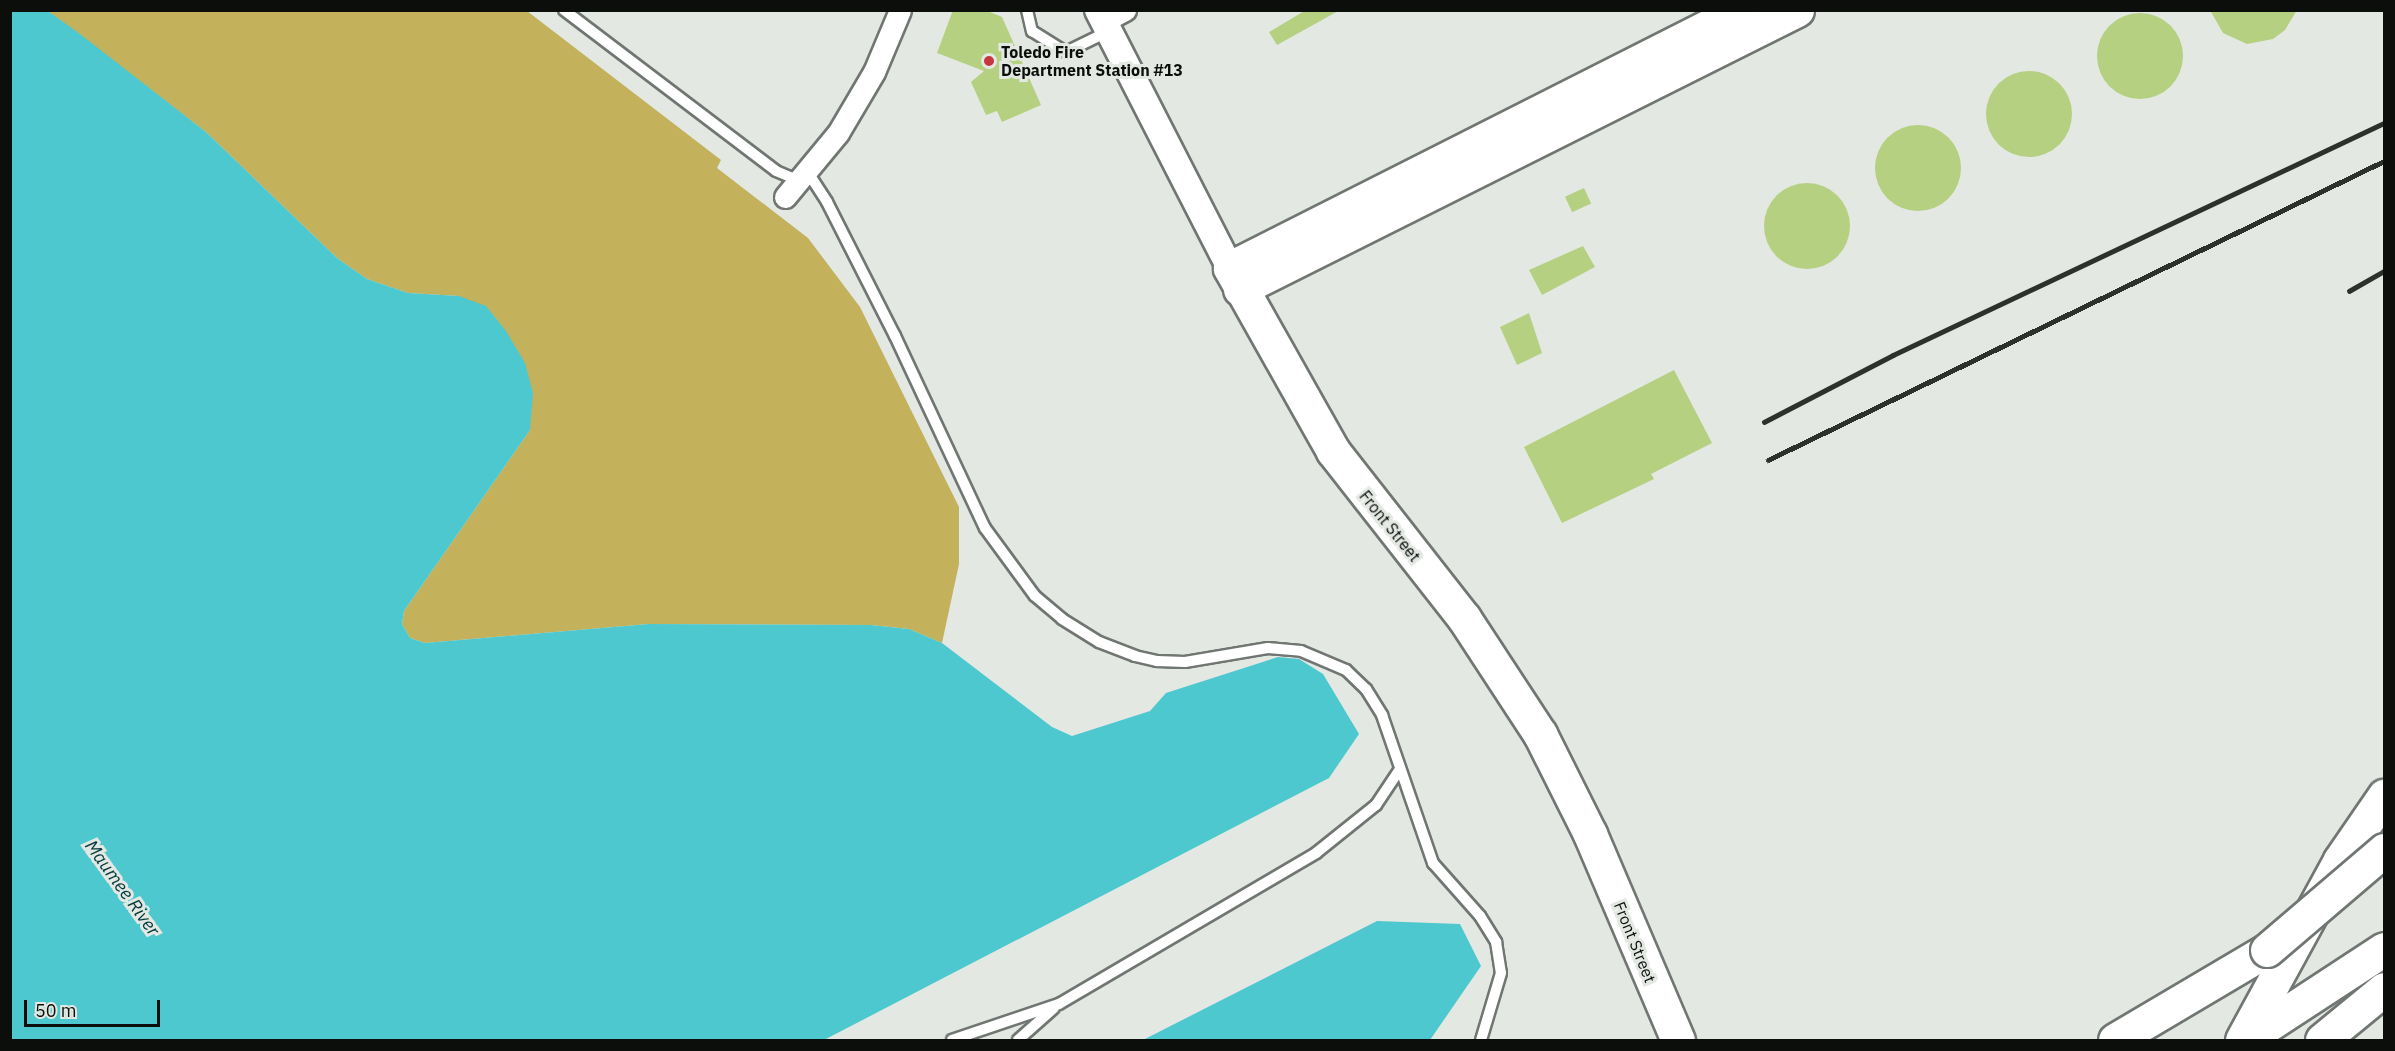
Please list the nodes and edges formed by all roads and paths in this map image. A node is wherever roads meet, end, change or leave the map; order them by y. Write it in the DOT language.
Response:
graph roads {
  1 [pos="564,10"];
  2 [pos="900,10"];
  3 [pos="1027,10"];
  4 [pos="1740,10"];
  5 [pos="1797,10"];
  6 [pos="1109,18"];
  7 [pos="797,183"];
  8 [pos="1235,278"];
  9 [pos="1400,769"];
  10 [pos="2385,796"];
  11 [pos="2385,850"];
  12 [pos="2385,873"];
  13 [pos="2385,949"];
  14 [pos="2267,950"];
  15 [pos="2385,989"];
  16 [pos="1059,1004"];
  17 [pos="952,1041"];
  18 [pos="1018,1041"];
  19 [pos="1481,1041"];
  20 [pos="1678,1041"];
  21 [pos="2115,1041"];
  22 [pos="2243,1041"];
  23 [pos="2322,1041"];
  1 -- 7 [label="lane"];
  2 -- 7 [label="street"];
  3 -- 6 [label="lane"];
  4 -- 8 [label="main road"];
  5 -- 8 [label="main road"];
  6 -- 8 [label="street, Front Street"];
  7 -- 9 [label="lane"];
  8 -- 20 [label="main road, Front Street"];
  9 -- 16 [label="lane"];
  9 -- 19 [label="lane"];
  10 -- 22 [label="main road"];
  11 -- 14 [label="main road, bridge"];
  12 -- 14 [label="main road, bridge"];
  13 -- 22 [label="main road"];
  14 -- 21 [label="main road"];
  15 -- 23 [label="main road"];
  16 -- 17 [label="lane"];
  16 -- 18 [label="lane"];
}
